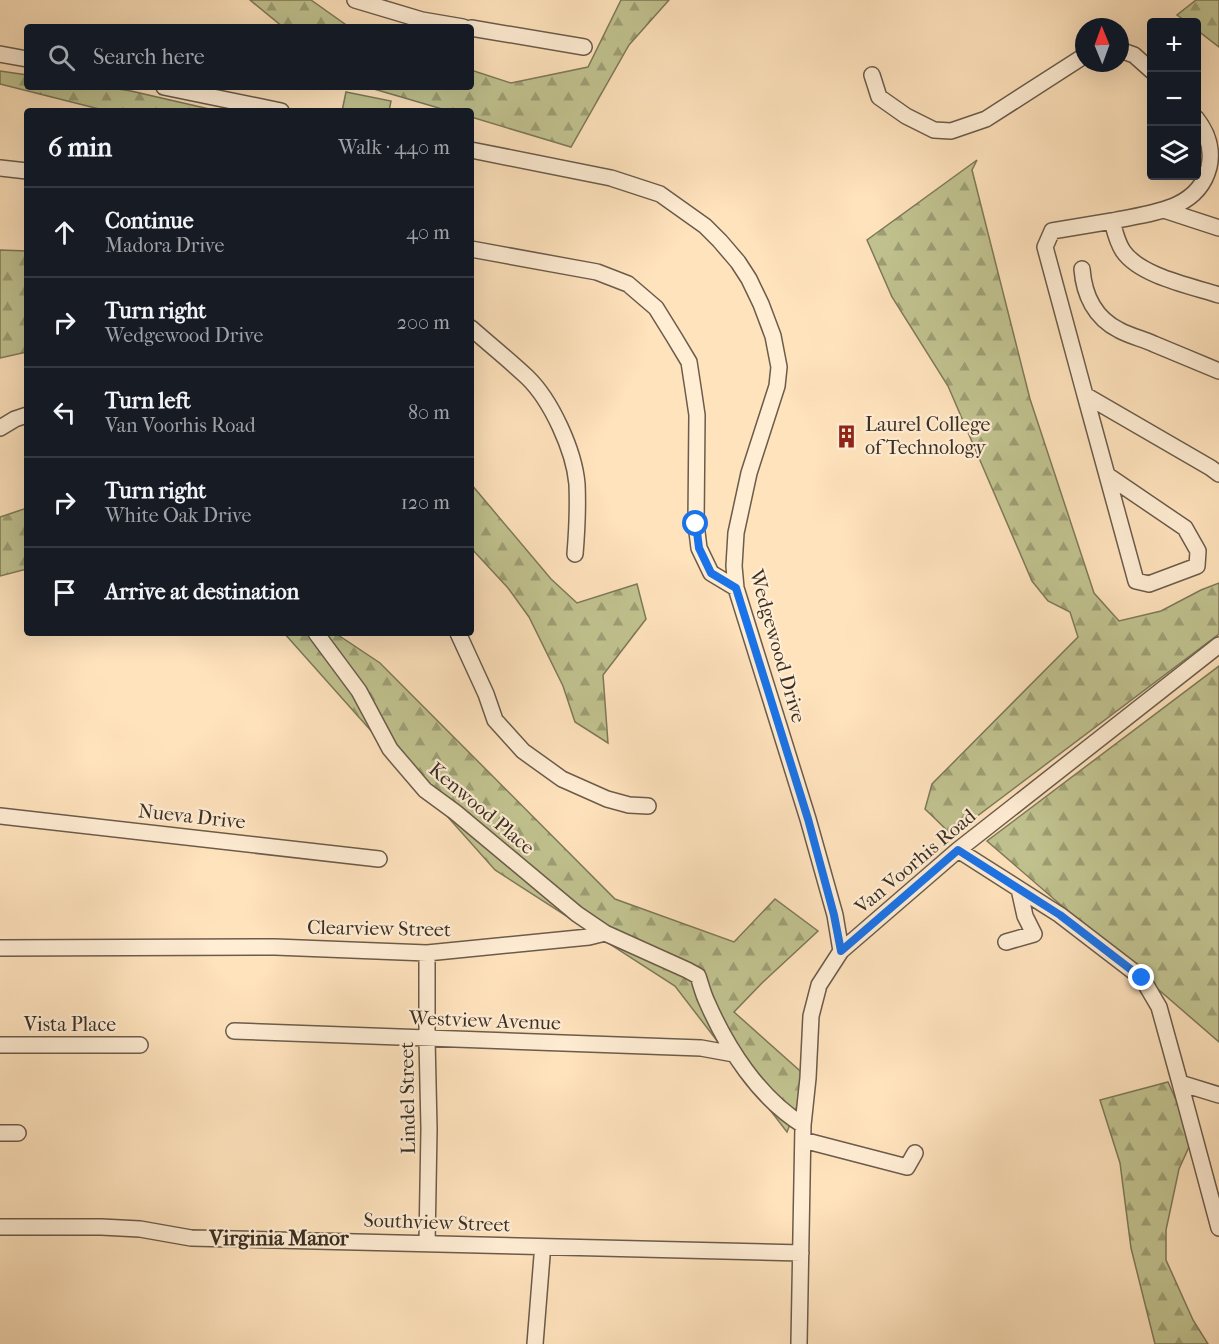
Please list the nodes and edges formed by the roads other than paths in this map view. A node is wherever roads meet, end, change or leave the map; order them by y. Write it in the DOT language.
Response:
graph roads {
  1 [pos="355,0"];
  2 [pos="446,24"];
  3 [pos="474,29"];
  4 [pos="584,47"];
  5 [pos="0,54"];
  6 [pos="1129,54"];
  7 [pos="24,58"];
  8 [pos="1075,62"];
  9 [pos="1147,67"];
  10 [pos="872,75"];
  11 [pos="179,90"];
  12 [pos="266,108"];
  13 [pos="1201,125"];
  14 [pos="474,151"];
  15 [pos="0,168"];
  16 [pos="24,171"];
  17 [pos="1164,210"];
  18 [pos="1112,221"];
  19 [pos="1219,228"];
  20 [pos="474,250"];
  21 [pos="1082,269"];
  22 [pos="1219,295"];
  23 [pos="474,331"];
  24 [pos="1219,370"];
  25 [pos="1085,395"];
  26 [pos="24,416"];
  27 [pos="0,428"];
  28 [pos="1219,474"];
  29 [pos="1107,475"];
  30 [pos="575,554"];
  31 [pos="736,588"];
  32 [pos="318,636"];
  33 [pos="459,636"];
  34 [pos="1219,645"];
  35 [pos="648,806"];
  36 [pos="0,816"];
  37 [pos="958,850"];
  38 [pos="379,859"];
  39 [pos="1019,889"];
  40 [pos="605,933"];
  41 [pos="1006,942"];
  42 [pos="0,948"];
  43 [pos="841,951"];
  44 [pos="427,953"];
  45 [pos="234,1032"];
  46 [pos="427,1039"];
  47 [pos="0,1045"];
  48 [pos="140,1045"];
  49 [pos="734,1054"];
  50 [pos="1180,1083"];
  51 [pos="1219,1095"];
  52 [pos="803,1132"];
  53 [pos="0,1133"];
  54 [pos="18,1133"];
  55 [pos="915,1153"];
  56 [pos="0,1227"];
  57 [pos="1219,1228"];
  58 [pos="427,1243"];
  59 [pos="801,1253"];
  60 [pos="542,1256"];
  61 [pos="536,1344"];
  62 [pos="799,1344"];
  1 -- 2 [label="street"];
  3 -- 4 [label="street"];
  5 -- 7 [label="street"];
  6 -- 9 [label="street"];
  8 -- 10 [label="street"];
  11 -- 12 [label="street"];
  13 -- 17 [label="street"];
  14 -- 31 [label="street, Wedgewood Drive"];
  15 -- 16 [label="street"];
  17 -- 18 [label="street"];
  17 -- 19 [label="street"];
  18 -- 22 [label="street"];
  18 -- 25 [label="street"];
  20 -- 31 [label="street"];
  21 -- 24 [label="street"];
  23 -- 30 [label="street"];
  25 -- 28 [label="street"];
  25 -- 29 [label="street"];
  26 -- 27 [label="street"];
  29 -- 29 [label="street"];
  31 -- 43 [label="street, Wedgewood Drive"];
  32 -- 40 [label="street, Kenwood Place"];
  33 -- 35 [label="street"];
  34 -- 37 [label="street, Van Voorhis Road"];
  36 -- 38 [label="street, Nueva Drive"];
  37 -- 39 [label="street"];
  37 -- 43 [label="street, Van Voorhis Road"];
  39 -- 41 [label="street"];
  39 -- 50 [label="street"];
  40 -- 44 [label="street, Clearview Street"];
  40 -- 49 [label="street, Kenwood Place"];
  42 -- 44 [label="street, Clearview Street"];
  43 -- 52 [label="street, Van Voorhis Road"];
  44 -- 46 [label="street, Lindel Street"];
  45 -- 46 [label="street, Westview Avenue"];
  46 -- 49 [label="street, Westview Avenue"];
  46 -- 58 [label="street, Lindel Street"];
  47 -- 48 [label="street, Vista Place"];
  49 -- 52 [label="street, Kenwood Place"];
  50 -- 51 [label="street"];
  50 -- 57 [label="street"];
  52 -- 55 [label="street"];
  52 -- 59 [label="street, Van Voorhis Road"];
  53 -- 54 [label="street"];
  56 -- 58 [label="street, Southview Street"];
  58 -- 59 [label="street, Southview Street"];
  59 -- 62 [label="street, Van Voorhis Road"];
  60 -- 61 [label="street"];
}
